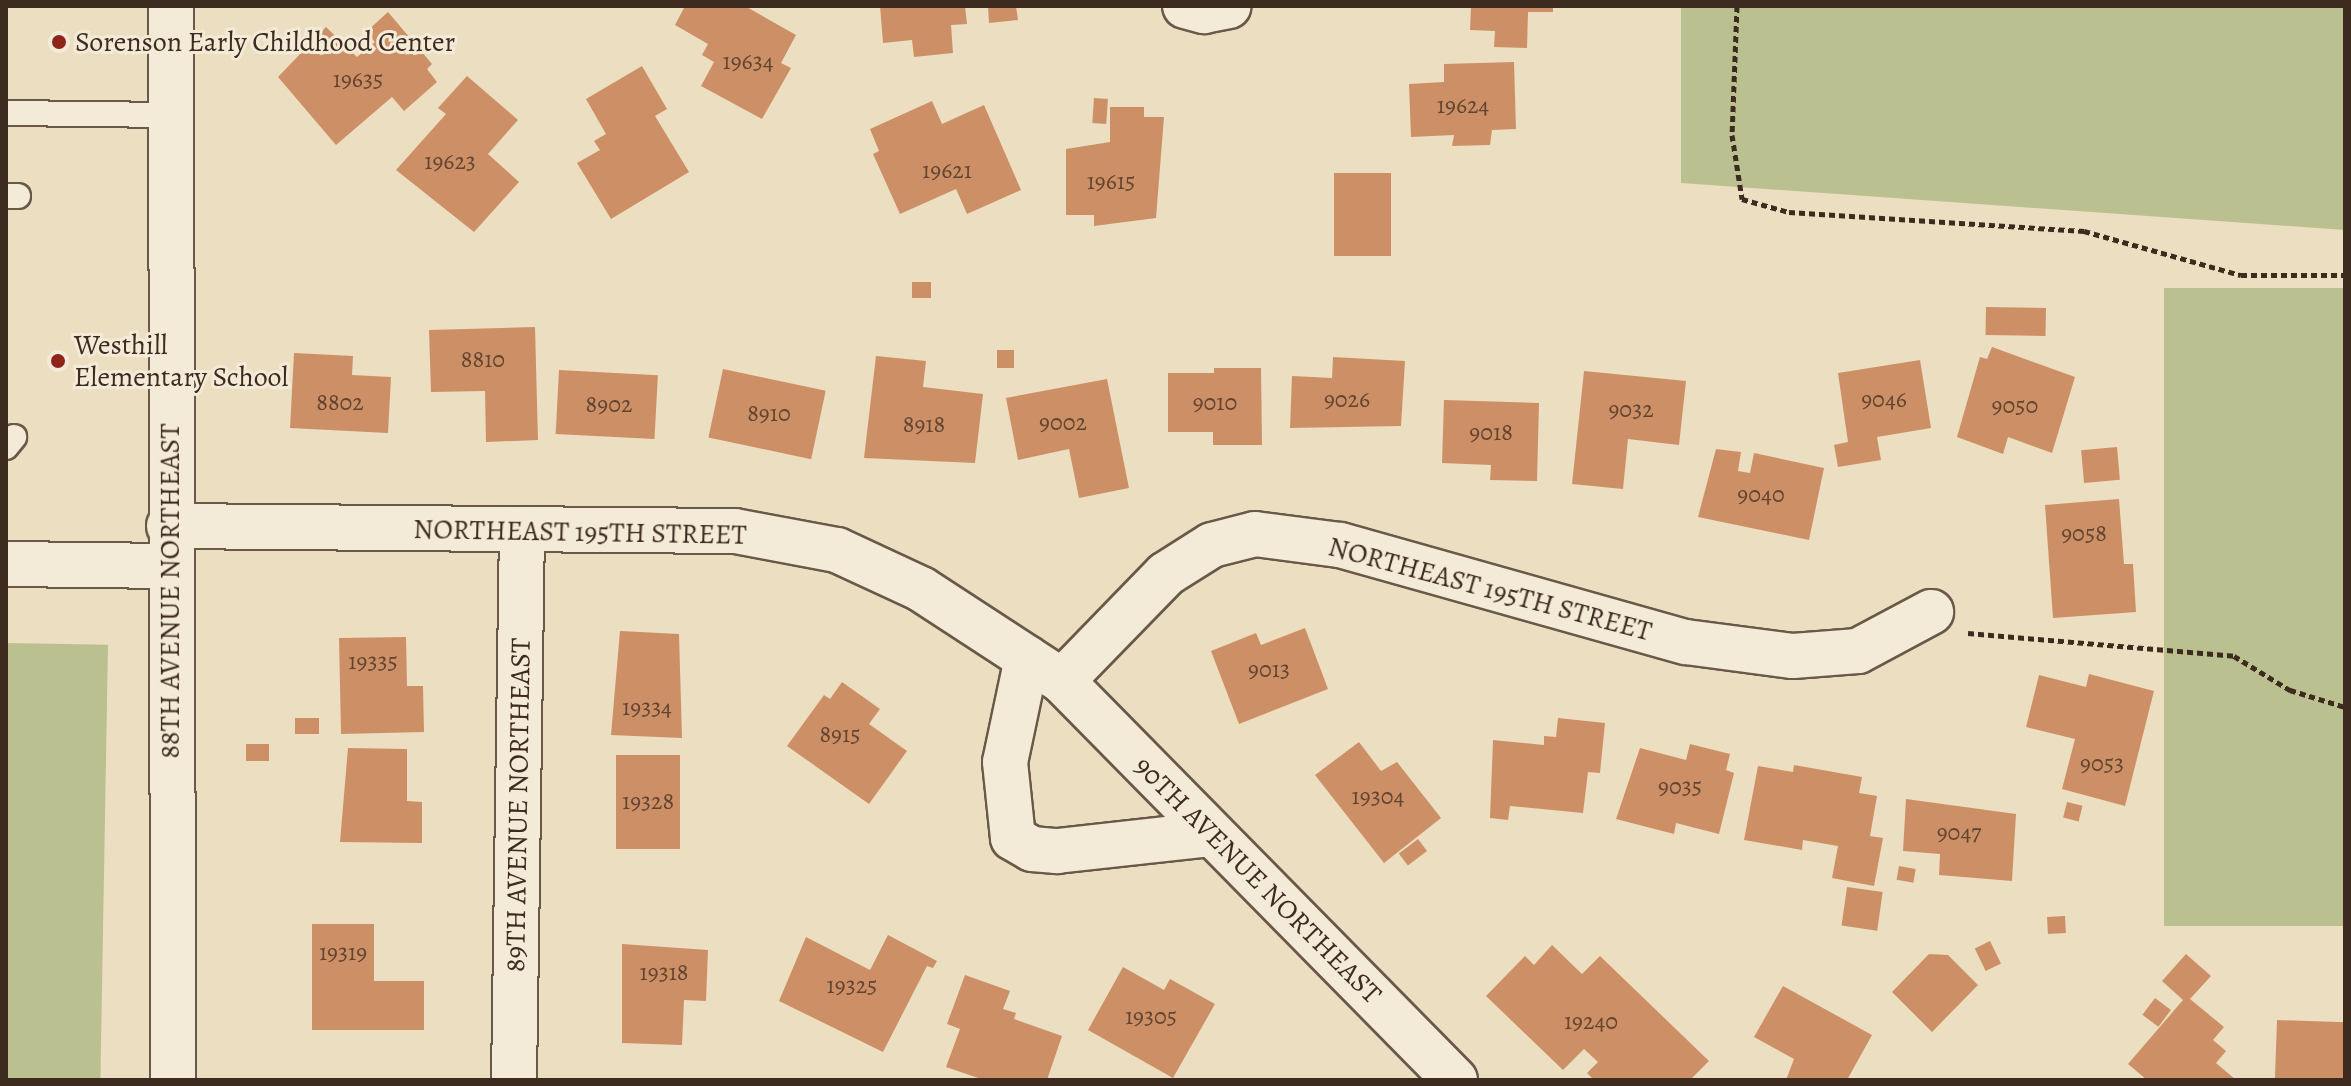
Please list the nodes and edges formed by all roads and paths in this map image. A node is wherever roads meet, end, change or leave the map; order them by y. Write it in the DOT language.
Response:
graph roads {
  1 [pos="171,6"];
  2 [pos="1185,6"];
  3 [pos="1229,6"];
  4 [pos="1737,6"];
  5 [pos="6,113"];
  6 [pos="171,115"];
  7 [pos="2345,275"];
  8 [pos="522,530"];
  9 [pos="169,546"];
  10 [pos="6,564"];
  11 [pos="1931,612"];
  12 [pos="1044,670"];
  13 [pos="2345,707"];
  14 [pos="1212,834"];
  15 [pos="173,1080"];
  16 [pos="514,1080"];
  17 [pos="1455,1080"];
  1 -- 6 [label="street, 88TH AVENUE NORTHEAST"];
  2 -- 3 [label="street"];
  4 -- 7 [label="path"];
  5 -- 6 [label="lane"];
  6 -- 9 [label="street, 88TH AVENUE NORTHEAST"];
  8 -- 9 [label="street, NORTHEAST 195TH STREET"];
  8 -- 12 [label="street, NORTHEAST 195TH STREET"];
  8 -- 16 [label="street, 89TH AVENUE NORTHEAST"];
  9 -- 10 [label="street, NORTHEAST 195TH STREET"];
  9 -- 15 [label="street, 88TH AVENUE NORTHEAST"];
  11 -- 12 [label="street, NORTHEAST 195TH STREET"];
  11 -- 13 [label="path"];
  12 -- 14 [label="street, 90TH AVENUE NORTHEAST"];
  12 -- 14 [label="street"];
  14 -- 17 [label="street, 90TH AVENUE NORTHEAST"];
}
